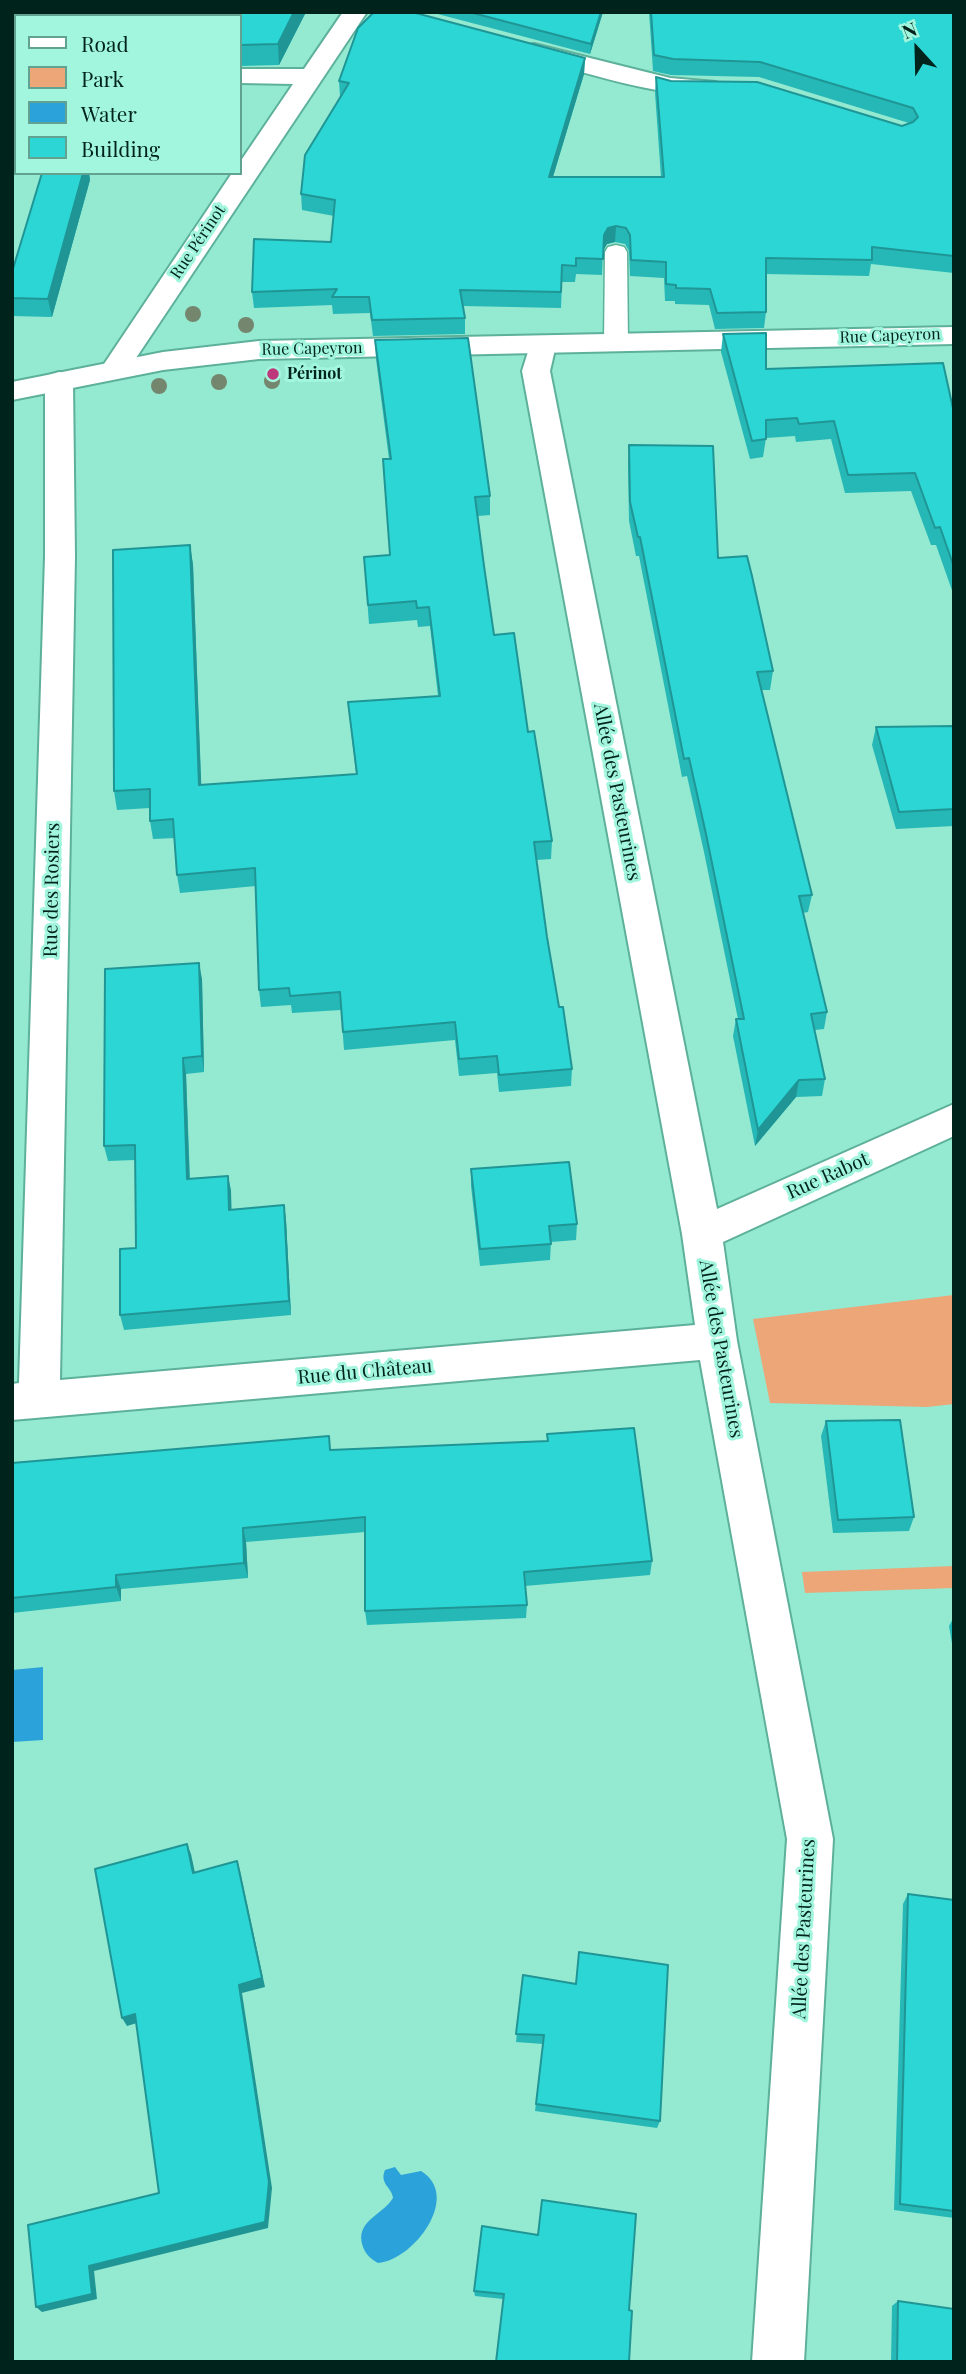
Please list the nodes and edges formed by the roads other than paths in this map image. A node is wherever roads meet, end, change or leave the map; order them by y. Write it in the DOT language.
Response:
graph roads {
  1 [pos="355,12"];
  2 [pos="510,44"];
  3 [pos="242,76"];
  4 [pos="309,77"];
  5 [pos="733,88"];
  6 [pos="616,252"];
  7 [pos="954,335"];
  8 [pos="615,344"];
  9 [pos="542,345"];
  10 [pos="114,370"];
  11 [pos="60,381"];
  12 [pos="12,391"];
  13 [pos="954,1119"];
  14 [pos="702,1234"];
  15 [pos="717,1342"];
  16 [pos="26,1400"];
  17 [pos="778,2362"];
  1 -- 4 [label="street, Rue Périnot"];
  2 -- 5 [label="street"];
  3 -- 4 [label="street"];
  4 -- 10 [label="street, Rue Périnot"];
  6 -- 8 [label="lane"];
  7 -- 8 [label="street, Rue Capeyron"];
  8 -- 9 [label="street, Rue Capeyron"];
  9 -- 10 [label="street, Rue Capeyron"];
  9 -- 14 [label="street, Allée des Pasteurines"];
  10 -- 11 [label="street, Rue Capeyron"];
  11 -- 12 [label="street, Rue Capeyron"];
  11 -- 16 [label="street, Rue des Rosiers"];
  13 -- 14 [label="street, Rue Rabot"];
  14 -- 15 [label="street, Allée des Pasteurines"];
  15 -- 16 [label="street, Rue du Château"];
  15 -- 17 [label="street, Allée des Pasteurines"];
}
